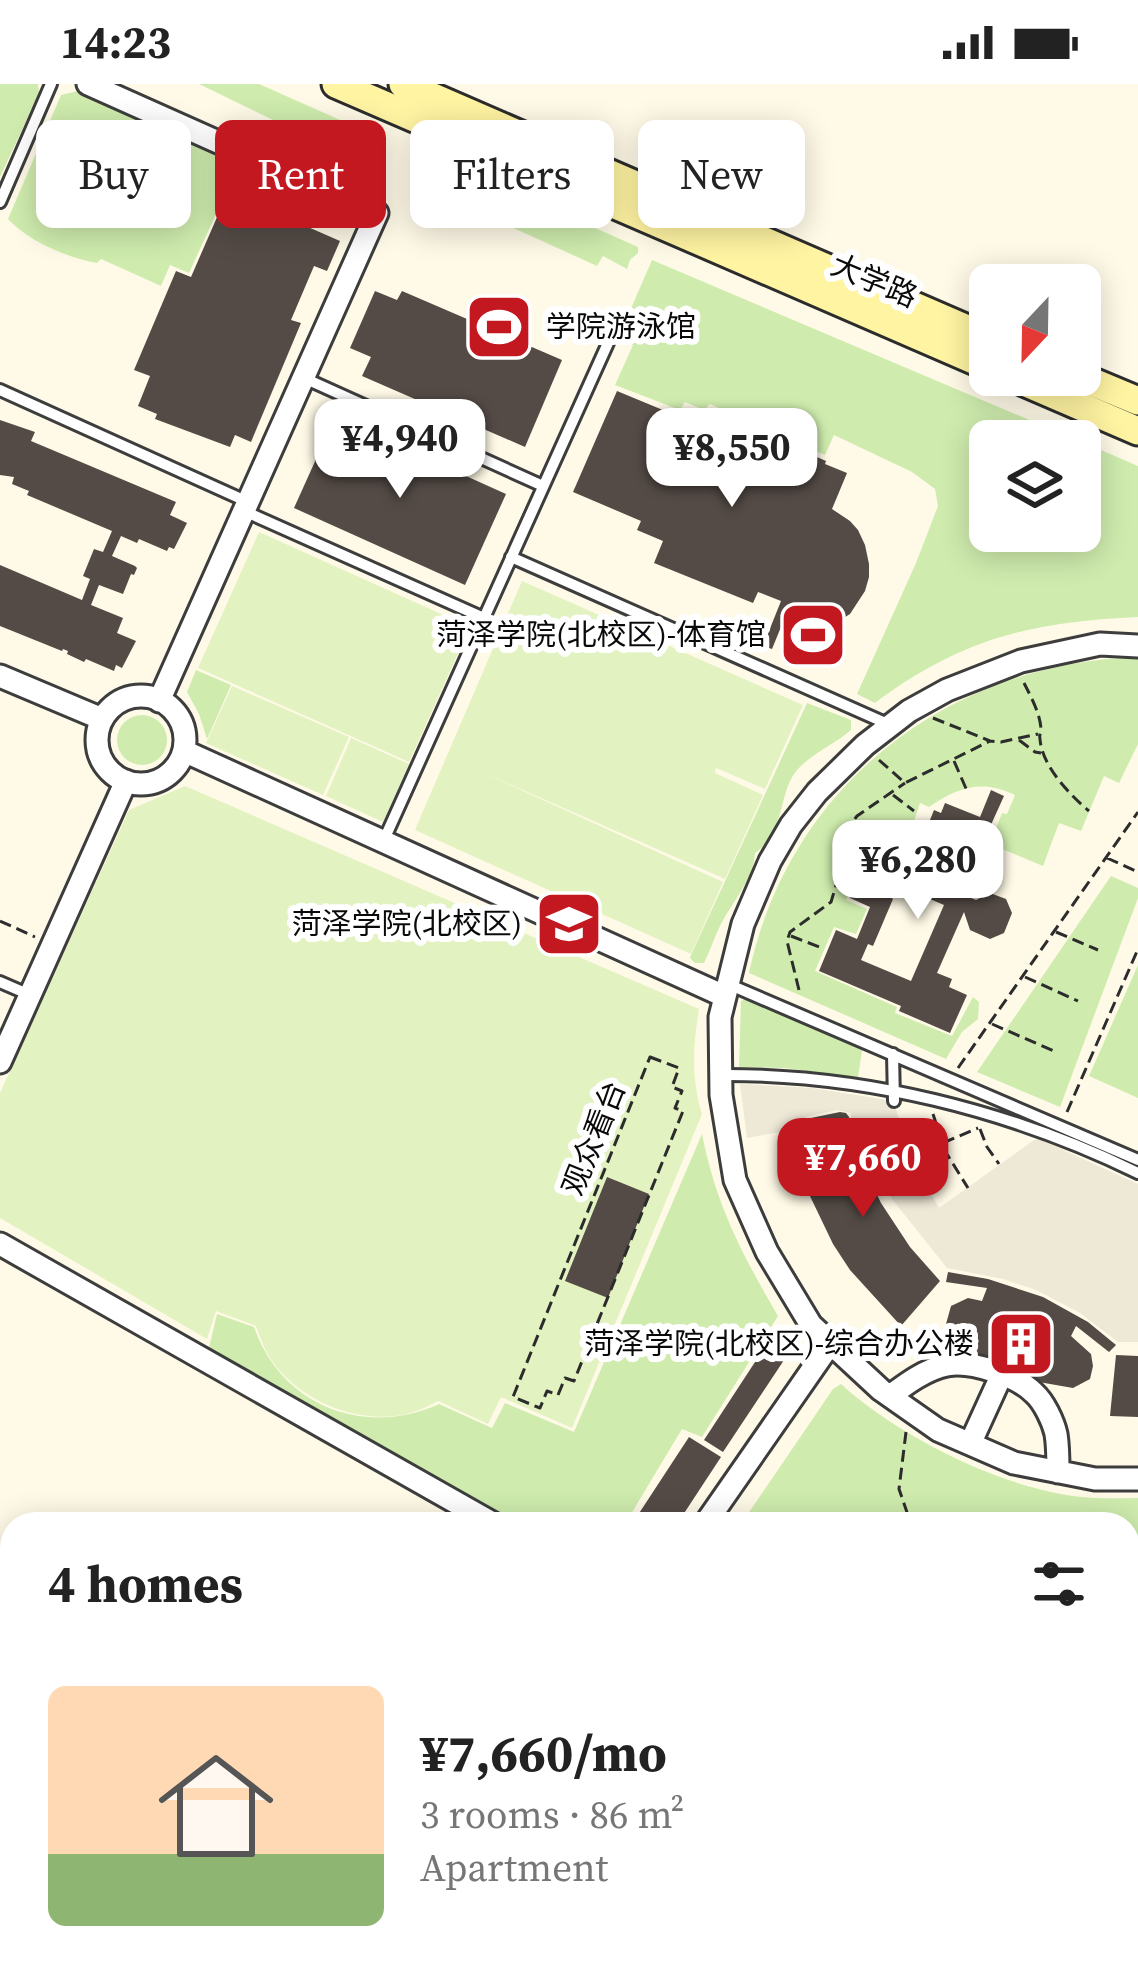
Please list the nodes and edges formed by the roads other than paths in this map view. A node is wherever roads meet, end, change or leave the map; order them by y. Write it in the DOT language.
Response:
graph roads {
  1 [pos="51,84"];
  2 [pos="88,84"];
  3 [pos="336,84"];
  4 [pos="404,84"];
  5 [pos="0,202"];
  6 [pos="969,330"];
  7 [pos="608,343"];
  8 [pos="969,358"];
  9 [pos="304,378"];
  10 [pos="1101,385"];
  11 [pos="0,390"];
  12 [pos="1057,396"];
  13 [pos="1138,401"];
  14 [pos="1138,431"];
  15 [pos="543,486"];
  16 [pos="246,507"];
  17 [pos="511,557"];
  18 [pos="484,618"];
  19 [pos="1138,646"];
  20 [pos="0,676"];
  21 [pos="160,700"];
  22 [pos="102,719"];
  23 [pos="890,725"];
  24 [pos="184,751"];
  25 [pos="126,781"];
  26 [pos="383,842"];
  27 [pos="0,982"];
  28 [pos="726,990"];
  29 [pos="30,995"];
  30 [pos="893,1054"];
  31 [pos="0,1062"];
  32 [pos="721,1075"];
  33 [pos="893,1096"];
  34 [pos="1138,1160"];
  35 [pos="1138,1173"];
  36 [pos="0,1244"];
  37 [pos="830,1344"];
  38 [pos="1002,1375"];
  39 [pos="890,1396"];
  40 [pos="970,1444"];
  41 [pos="1058,1472"];
  42 [pos="1138,1479"];
  43 [pos="473,1512"];
  44 [pos="713,1512"];
  1 -- 5 [label="lane"];
  2 -- 9 [label="street"];
  3 -- 8 [label="main road, 大学路"];
  4 -- 6 [label="main road, 大学路"];
  7 -- 15 [label="lane"];
  9 -- 15 [label="lane"];
  9 -- 16 [label="street"];
  10 -- 13 [label="main road"];
  11 -- 16 [label="lane"];
  12 -- 14 [label="main road"];
  15 -- 17 [label="lane"];
  16 -- 18 [label="lane"];
  16 -- 21 [label="street"];
  17 -- 18 [label="lane"];
  17 -- 23 [label="lane"];
  18 -- 26 [label="lane"];
  19 -- 23 [label="street"];
  20 -- 22 [label="street"];
  21 -- 22 [label="street"];
  21 -- 24 [label="street"];
  22 -- 25 [label="street"];
  23 -- 28 [label="street"];
  24 -- 25 [label="street"];
  24 -- 26 [label="street"];
  25 -- 29 [label="street"];
  26 -- 28 [label="street"];
  27 -- 29 [label="lane"];
  28 -- 30 [label="lane"];
  28 -- 32 [label="street"];
  29 -- 31 [label="street"];
  30 -- 33 [label="lane"];
  30 -- 34 [label="lane"];
  32 -- 33 [label="lane"];
  32 -- 37 [label="street"];
  33 -- 35 [label="lane"];
  36 -- 43 [label="street"];
  37 -- 39 [label="street"];
  37 -- 44 [label="street"];
  38 -- 39 [label="street"];
  38 -- 40 [label="street"];
  38 -- 41 [label="street"];
  39 -- 40 [label="street"];
  40 -- 41 [label="street"];
  41 -- 42 [label="street"];
}
